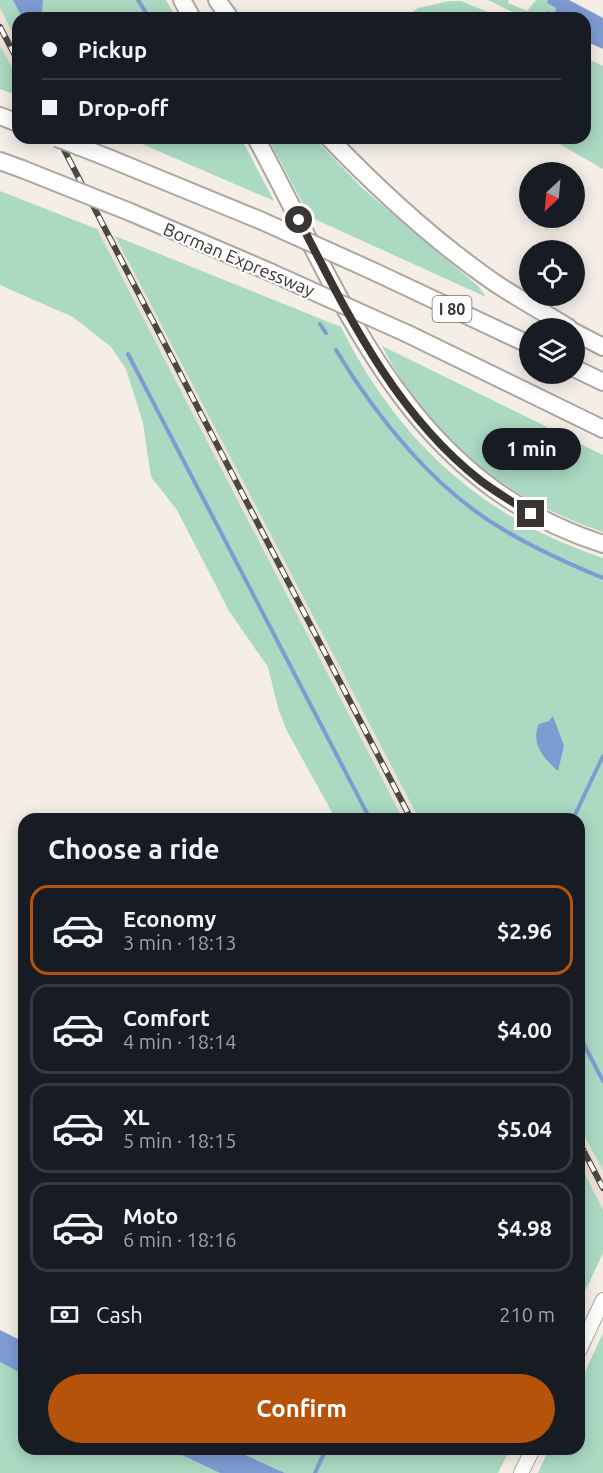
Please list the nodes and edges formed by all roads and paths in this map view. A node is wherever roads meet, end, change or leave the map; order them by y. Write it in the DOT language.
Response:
graph roads {
  1 [pos="72,144"];
  2 [pos="259,144"];
  3 [pos="335,144"];
  4 [pos="0,162"];
  5 [pos="553,318"];
  6 [pos="585,338"];
  7 [pos="519,340"];
  8 [pos="603,347"];
  9 [pos="585,373"];
  10 [pos="603,382"];
  11 [pos="603,429"];
  12 [pos="603,544"];
  13 [pos="603,1300"];
  14 [pos="585,1338"];
  15 [pos="530,1455"];
  16 [pos="521,1473"];
  1 -- 7 [label="highway, I 80, bridge"];
  2 -- 12 [label="highway"];
  3 -- 5 [label="highway"];
  4 -- 11 [label="highway, Borman Expressway / I 80, bridge"];
  6 -- 8 [label="highway"];
  9 -- 10 [label="highway"];
  13 -- 14 [label="main road"];
  15 -- 16 [label="main road"];
}
